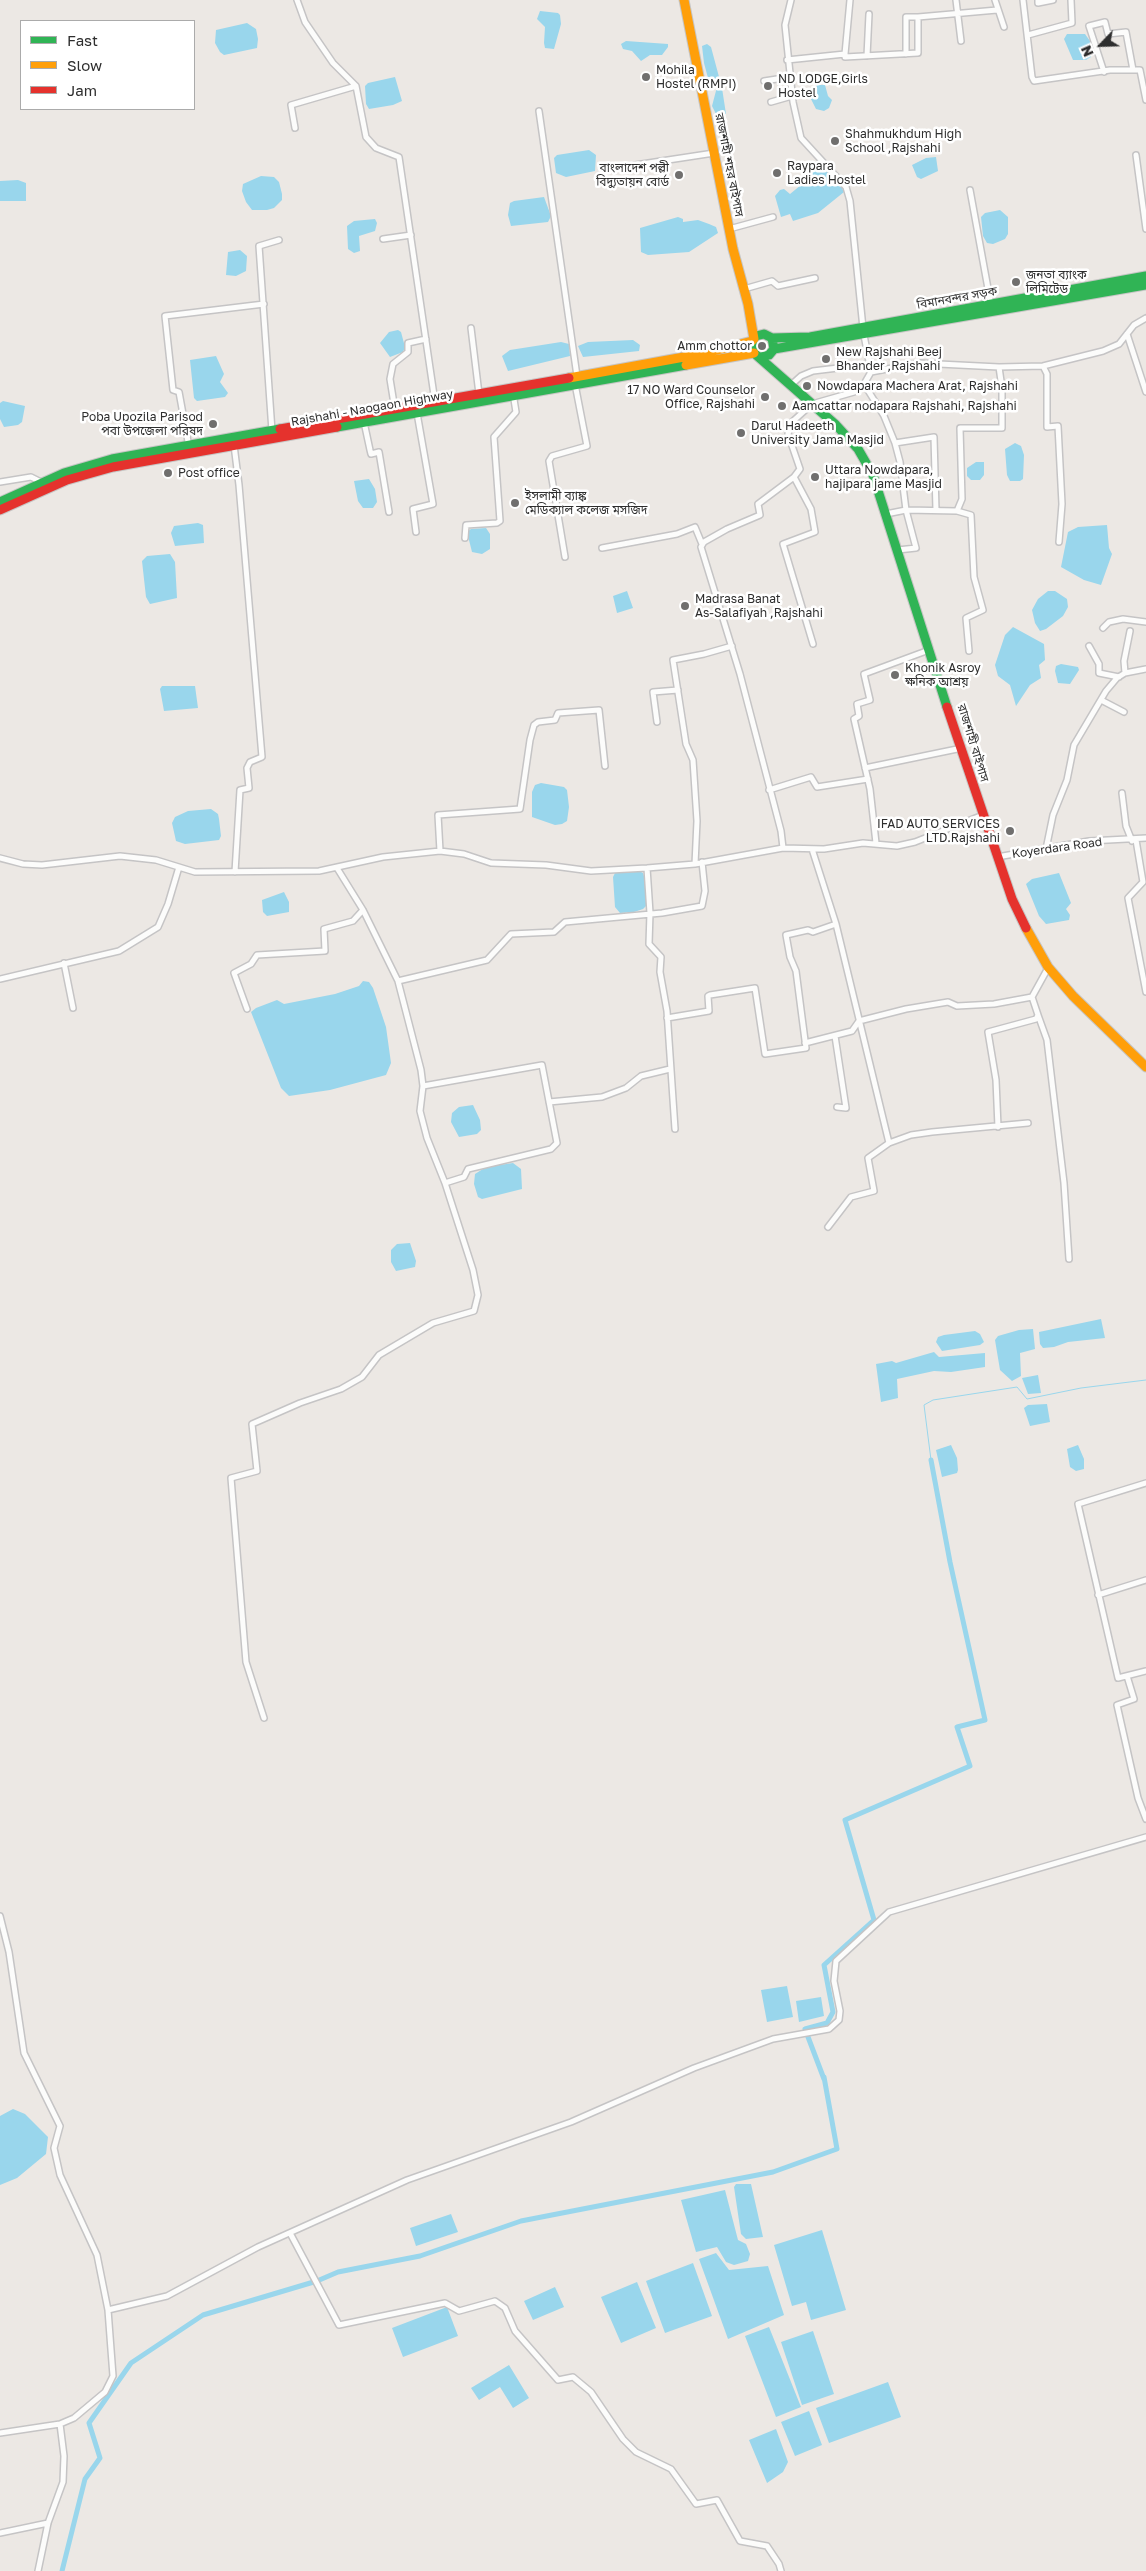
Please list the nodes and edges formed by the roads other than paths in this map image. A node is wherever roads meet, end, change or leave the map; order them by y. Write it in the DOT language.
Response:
graph roads {
  1 [pos="297,0"];
  2 [pos="684,0"];
  3 [pos="791,0"];
  4 [pos="850,0"];
  5 [pos="956,0"];
  6 [pos="995,0"];
  7 [pos="1023,0"];
  8 [pos="1038,0"];
  9 [pos="1053,0"];
  10 [pos="1071,0"];
  11 [pos="997,10"];
  12 [pos="868,14"];
  13 [pos="957,15"];
  14 [pos="918,17"];
  15 [pos="1004,27"];
  16 [pos="1028,35"];
  17 [pos="961,41"];
  18 [pos="845,54"];
  19 [pos="906,54"];
  20 [pos="867,56"];
  21 [pos="787,60"];
  22 [pos="1133,70"];
  23 [pos="1104,72"];
  24 [pos="790,77"];
  25 [pos="764,81"];
  26 [pos="356,86"];
  27 [pos="1145,89"];
  28 [pos="792,96"];
  29 [pos="1146,100"];
  30 [pos="771,102"];
  31 [pos="539,111"];
  32 [pos="295,128"];
  33 [pos="714,153"];
  34 [pos="1136,155"];
  35 [pos="622,166"];
  36 [pos="970,190"];
  37 [pos="1144,205"];
  38 [pos="773,218"];
  39 [pos="729,229"];
  40 [pos="1146,229"];
  41 [pos="412,235"];
  42 [pos="383,239"];
  43 [pos="280,240"];
  44 [pos="1146,276"];
  45 [pos="816,278"];
  46 [pos="1146,285"];
  47 [pos="744,289"];
  48 [pos="264,304"];
  49 [pos="748,304"];
  50 [pos="991,305"];
  51 [pos="1146,318"];
  52 [pos="471,328"];
  53 [pos="864,331"];
  54 [pos="1127,334"];
  55 [pos="770,337"];
  56 [pos="426,339"];
  57 [pos="753,340"];
  58 [pos="773,351"];
  59 [pos="758,355"];
  60 [pos="871,364"];
  61 [pos="1043,366"];
  62 [pos="999,367"];
  63 [pos="871,372"];
  64 [pos="576,380"];
  65 [pos="864,384"];
  66 [pos="791,386"];
  67 [pos="512,392"];
  68 [pos="1146,392"];
  69 [pos="479,394"];
  70 [pos="435,402"];
  71 [pos="812,404"];
  72 [pos="395,410"];
  73 [pos="418,413"];
  74 [pos="364,422"];
  75 [pos="272,431"];
  76 [pos="895,443"];
  77 [pos="234,446"];
  78 [pos="189,449"];
  79 [pos="794,477"];
  80 [pos="0,482"];
  81 [pos="42,482"];
  82 [pos="0,502"];
  83 [pos="0,510"];
  84 [pos="906,510"];
  85 [pos="936,510"];
  86 [pos="957,511"];
  87 [pos="389,512"];
  88 [pos="886,514"];
  89 [pos="416,532"];
  90 [pos="465,538"];
  91 [pos="1058,542"];
  92 [pos="702,544"];
  93 [pos="602,548"];
  94 [pos="898,550"];
  95 [pos="565,557"];
  96 [pos="1146,622"];
  97 [pos="1103,628"];
  98 [pos="1130,631"];
  99 [pos="813,644"];
  100 [pos="732,646"];
  101 [pos="1089,646"];
  102 [pos="930,650"];
  103 [pos="969,651"];
  104 [pos="1146,669"];
  105 [pos="1124,673"];
  106 [pos="1119,677"];
  107 [pos="678,690"];
  108 [pos="1102,700"];
  109 [pos="1124,712"];
  110 [pos="657,722"];
  111 [pos="962,748"];
  112 [pos="605,766"];
  113 [pos="865,768"];
  114 [pos="868,779"];
  115 [pos="769,790"];
  116 [pos="1122,793"];
  117 [pos="983,815"];
  118 [pos="1146,838"];
  119 [pos="1134,840"];
  120 [pos="876,843"];
  121 [pos="783,848"];
  122 [pos="812,849"];
  123 [pos="1046,849"];
  124 [pos="440,851"];
  125 [pos="997,857"];
  126 [pos="0,858"];
  127 [pos="702,862"];
  128 [pos="695,864"];
  129 [pos="179,867"];
  130 [pos="337,868"];
  131 [pos="647,868"];
  132 [pos="235,872"];
  133 [pos="363,910"];
  134 [pos="650,913"];
  135 [pos="836,924"];
  136 [pos="64,963"];
  137 [pos="1048,968"];
  138 [pos="0,979"];
  139 [pos="398,981"];
  140 [pos="1146,992"];
  141 [pos="1032,997"];
  142 [pos="73,1008"];
  143 [pos="247,1009"];
  144 [pos="1038,1015"];
  145 [pos="666,1018"];
  146 [pos="860,1021"];
  147 [pos="835,1036"];
  148 [pos="805,1044"];
  149 [pos="1146,1067"];
  150 [pos="670,1069"];
  151 [pos="423,1086"];
  152 [pos="549,1102"];
  153 [pos="837,1107"];
  154 [pos="1028,1123"];
  155 [pos="998,1127"];
  156 [pos="675,1129"];
  157 [pos="890,1143"];
  158 [pos="445,1183"];
  159 [pos="828,1227"];
  160 [pos="1069,1259"];
  161 [pos="1146,1483"];
  162 [pos="1146,1580"];
  163 [pos="1098,1595"];
  164 [pos="1146,1670"];
  165 [pos="1127,1676"];
  166 [pos="264,1718"];
  167 [pos="1146,1819"];
  168 [pos="1146,1837"];
  169 [pos="0,1916"];
  170 [pos="290,2233"];
  171 [pos="108,2310"];
  172 [pos="60,2424"];
  173 [pos="0,2433"];
  174 [pos="48,2523"];
  175 [pos="0,2532"];
  176 [pos="38,2571"];
  177 [pos="781,2571"];
  1 -- 26 [label="street"];
  2 -- 33 [label="main road, রাজশাহী শহর বাইপাস"];
  3 -- 21 [label="street"];
  4 -- 18 [label="street"];
  5 -- 13 [label="street"];
  6 -- 11 [label="street"];
  7 -- 16 [label="street"];
  8 -- 9 [label="street"];
  10 -- 16 [label="street"];
  11 -- 13 [label="street"];
  11 -- 15 [label="street"];
  12 -- 20 [label="street"];
  13 -- 14 [label="street"];
  13 -- 17 [label="street"];
  14 -- 19 [label="street"];
  14 -- 19 [label="street"];
  16 -- 23 [label="street"];
  18 -- 20 [label="street"];
  18 -- 21 [label="street"];
  19 -- 20 [label="street"];
  21 -- 24 [label="street"];
  22 -- 23 [label="street"];
  22 -- 23 [label="street"];
  22 -- 27 [label="street"];
  24 -- 25 [label="street"];
  24 -- 28 [label="street"];
  26 -- 32 [label="street"];
  26 -- 41 [label="street"];
  27 -- 29 [label="street"];
  28 -- 30 [label="street"];
  28 -- 53 [label="street"];
  31 -- 64 [label="street"];
  33 -- 35 [label="street"];
  33 -- 39 [label="main road, রাজশাহী শহর বাইপাস"];
  34 -- 37 [label="street"];
  36 -- 50 [label="street"];
  37 -- 40 [label="street"];
  38 -- 39 [label="street"];
  39 -- 47 [label="main road, রাজশাহী শহর বাইপাস"];
  41 -- 42 [label="street"];
  41 -- 56 [label="street"];
  43 -- 48 [label="street"];
  44 -- 50 [label="main road, বিমানবন্দর সড়ক"];
  45 -- 47 [label="street"];
  46 -- 53 [label="main road, বিমানবন্দর সড়ক"];
  47 -- 49 [label="main road, রাজশাহী শহর বাইপাস"];
  48 -- 75 [label="street"];
  48 -- 78 [label="street"];
  49 -- 55 [label="main road"];
  49 -- 57 [label="main road"];
  50 -- 53 [label="main road, বিমানবন্দর সড়ক"];
  51 -- 54 [label="street"];
  52 -- 69 [label="street"];
  53 -- 55 [label="main road, বিমানবন্দর সড়ক"];
  53 -- 58 [label="main road, বিমানবন্দর সড়ক"];
  53 -- 60 [label="street"];
  54 -- 61 [label="street"];
  54 -- 68 [label="street"];
  55 -- 57 [label="main road, বিমানবন্দর সড়ক"];
  55 -- 58 [label="main road"];
  56 -- 70 [label="street"];
  56 -- 72 [label="street"];
  57 -- 59 [label="main road"];
  57 -- 64 [label="main road, Rajshahi - Naogaon Highway"];
  58 -- 59 [label="main road, বিমানবন্দর সড়ক"];
  58 -- 66 [label="main road"];
  59 -- 64 [label="main road, Rajshahi - Naogaon Highway"];
  59 -- 66 [label="main road"];
  60 -- 63 [label="street"];
  60 -- 66 [label="street"];
  61 -- 62 [label="street"];
  61 -- 91 [label="street"];
  62 -- 63 [label="street"];
  62 -- 86 [label="street"];
  63 -- 65 [label="street"];
  64 -- 67 [label="main road, Rajshahi - Naogaon Highway"];
  64 -- 95 [label="street"];
  65 -- 71 [label="street"];
  65 -- 76 [label="street"];
  66 -- 71 [label="main road, রাজশাহী বাইপাস"];
  67 -- 69 [label="main road, Rajshahi - Naogaon Highway"];
  67 -- 73 [label="main road, Rajshahi - Naogaon Highway"];
  67 -- 90 [label="street"];
  69 -- 70 [label="main road, Rajshahi - Naogaon Highway"];
  70 -- 72 [label="main road, Rajshahi - Naogaon Highway"];
  71 -- 79 [label="street"];
  71 -- 88 [label="main road, রাজশাহী বাইপাস"];
  72 -- 75 [label="main road, Rajshahi - Naogaon Highway"];
  73 -- 74 [label="main road, Rajshahi - Naogaon Highway"];
  73 -- 89 [label="street"];
  74 -- 77 [label="main road, Rajshahi - Naogaon Highway"];
  74 -- 87 [label="street"];
  75 -- 78 [label="main road, Rajshahi - Naogaon Highway"];
  76 -- 84 [label="street"];
  76 -- 85 [label="street"];
  77 -- 78 [label="main road, Rajshahi - Naogaon Highway"];
  77 -- 132 [label="street"];
  78 -- 81 [label="main road, Rajshahi - Naogaon Highway"];
  78 -- 83 [label="main road, Rajshahi - Naogaon Highway"];
  79 -- 92 [label="street"];
  79 -- 99 [label="street"];
  80 -- 81 [label="street"];
  81 -- 82 [label="main road, Rajshahi - Naogaon Highway"];
  84 -- 85 [label="street"];
  84 -- 88 [label="street"];
  84 -- 94 [label="street"];
  85 -- 86 [label="street"];
  86 -- 103 [label="street"];
  88 -- 94 [label="main road, রাজশাহী বাইপাস"];
  92 -- 93 [label="street"];
  92 -- 100 [label="street"];
  94 -- 102 [label="main road, রাজশাহী বাইপাস"];
  96 -- 97 [label="street"];
  98 -- 105 [label="street"];
  100 -- 107 [label="street"];
  100 -- 115 [label="street"];
  101 -- 106 [label="street"];
  102 -- 111 [label="main road, রাজশাহী বাইপাস"];
  102 -- 113 [label="street"];
  104 -- 105 [label="street"];
  105 -- 106 [label="street"];
  106 -- 108 [label="street"];
  107 -- 110 [label="street"];
  107 -- 128 [label="street"];
  108 -- 109 [label="street"];
  108 -- 123 [label="street"];
  111 -- 113 [label="street"];
  111 -- 117 [label="main road, রাজশাহী বাইপাস"];
  112 -- 124 [label="street"];
  113 -- 114 [label="street"];
  114 -- 115 [label="street"];
  114 -- 120 [label="street"];
  115 -- 121 [label="street"];
  116 -- 119 [label="street"];
  117 -- 120 [label="street"];
  117 -- 125 [label="main road, রাজশাহী বাইপাস"];
  118 -- 119 [label="street, Koyerdara Road"];
  119 -- 123 [label="street, Koyerdara Road"];
  119 -- 140 [label="street"];
  120 -- 122 [label="street"];
  121 -- 122 [label="street"];
  121 -- 127 [label="street"];
  122 -- 135 [label="street"];
  123 -- 125 [label="street, Koyerdara Road"];
  124 -- 130 [label="street"];
  124 -- 131 [label="street"];
  125 -- 137 [label="main road, রাজশাহী বাইপাস"];
  126 -- 129 [label="street"];
  127 -- 128 [label="street"];
  127 -- 134 [label="street"];
  128 -- 131 [label="street"];
  129 -- 132 [label="street"];
  129 -- 136 [label="street"];
  130 -- 132 [label="street"];
  130 -- 133 [label="street"];
  131 -- 134 [label="street"];
  133 -- 139 [label="street"];
  133 -- 143 [label="street"];
  134 -- 139 [label="street"];
  134 -- 145 [label="street"];
  135 -- 146 [label="street"];
  135 -- 148 [label="street"];
  136 -- 138 [label="street"];
  136 -- 142 [label="street"];
  137 -- 141 [label="street"];
  137 -- 149 [label="main road, রাজশাহী বাইপাস"];
  139 -- 151 [label="street"];
  141 -- 144 [label="street"];
  141 -- 146 [label="street"];
  144 -- 155 [label="street"];
  144 -- 160 [label="street"];
  145 -- 148 [label="street"];
  145 -- 150 [label="street"];
  146 -- 147 [label="street"];
  146 -- 157 [label="street"];
  147 -- 148 [label="street"];
  147 -- 153 [label="street"];
  150 -- 152 [label="street"];
  150 -- 156 [label="street"];
  151 -- 152 [label="street"];
  151 -- 158 [label="street"];
  152 -- 158 [label="street"];
  154 -- 155 [label="street"];
  155 -- 157 [label="street"];
  157 -- 159 [label="street"];
  158 -- 166 [label="street"];
  161 -- 163 [label="street"];
  162 -- 163 [label="street"];
  163 -- 165 [label="street"];
  164 -- 165 [label="street"];
  165 -- 167 [label="street"];
  168 -- 170 [label="street"];
  169 -- 171 [label="street"];
  170 -- 171 [label="street"];
  170 -- 177 [label="street"];
  171 -- 172 [label="street"];
  172 -- 173 [label="street"];
  172 -- 174 [label="street"];
  174 -- 175 [label="street"];
  174 -- 176 [label="street"];
}
